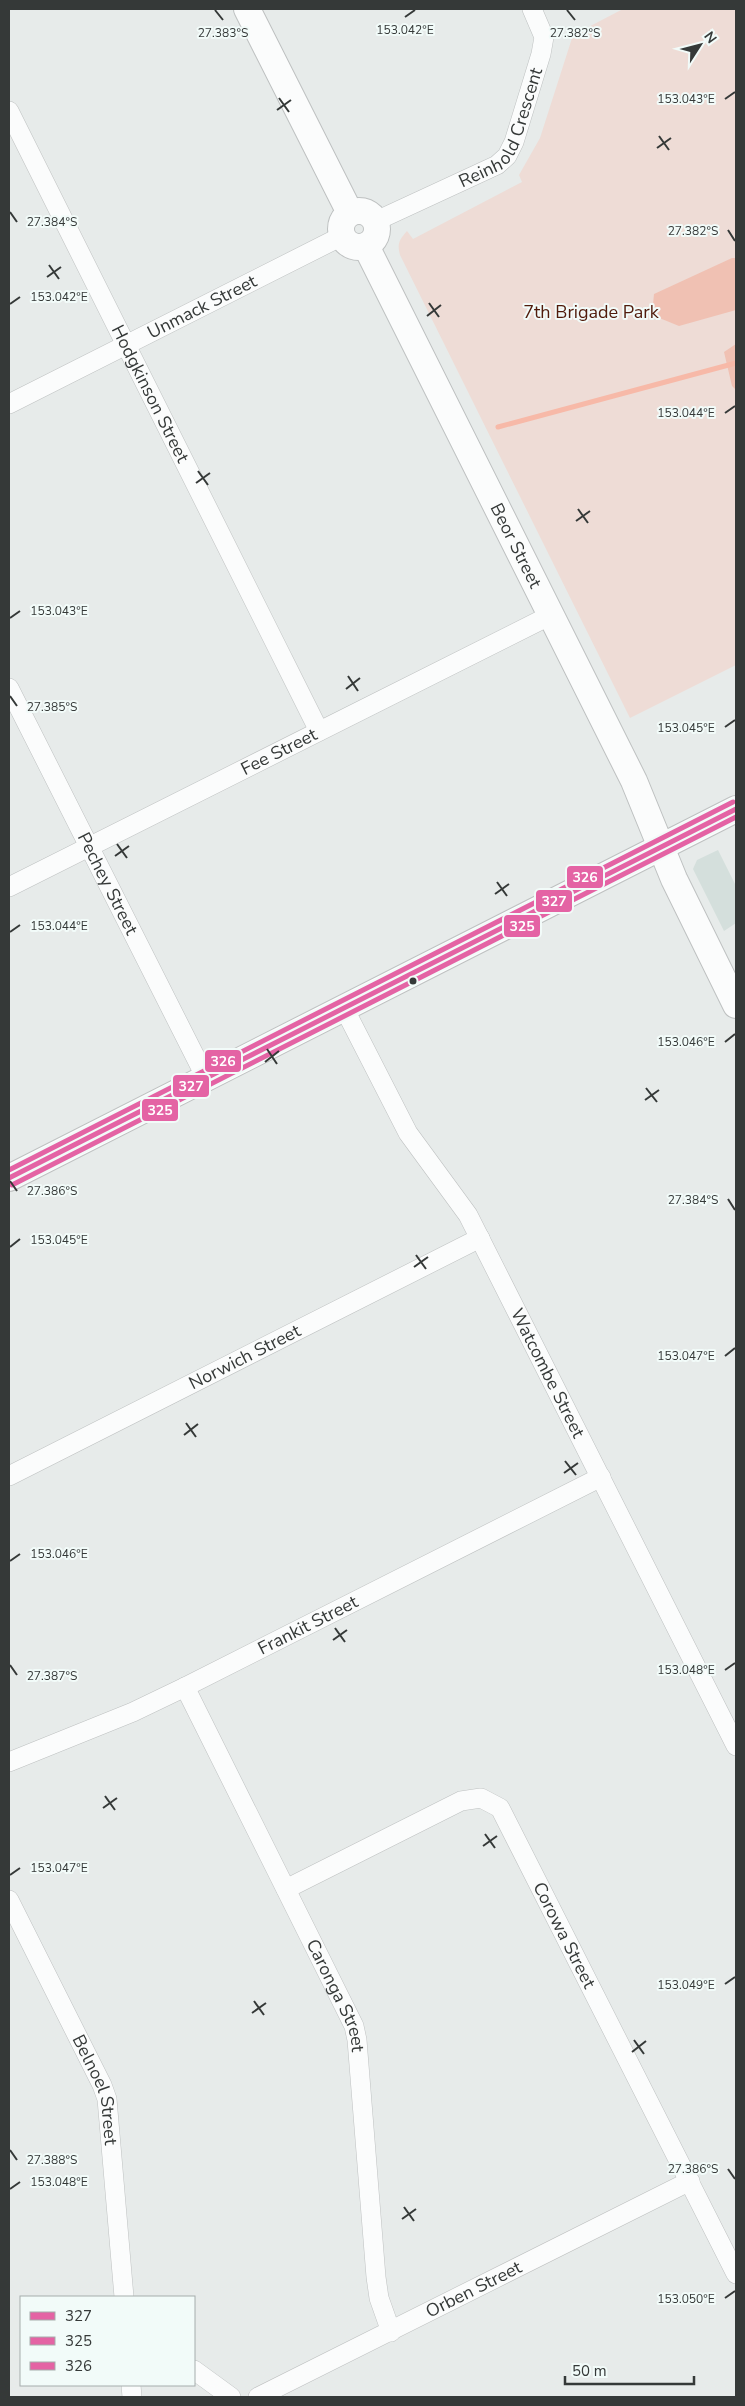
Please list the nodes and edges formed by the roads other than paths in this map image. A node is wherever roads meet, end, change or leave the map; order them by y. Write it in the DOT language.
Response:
graph roads {
  1 [pos="247,9"];
  2 [pos="532,9"];
  3 [pos="9,111"];
  4 [pos="376,221"];
  5 [pos="346,225"];
  6 [pos="366,246"];
  7 [pos="127,345"];
  8 [pos="9,404"];
  9 [pos="550,615"];
  10 [pos="9,688"];
  11 [pos="319,731"];
  12 [pos="736,810"];
  13 [pos="88,847"];
  14 [pos="662,847"];
  15 [pos="9,887"];
  16 [pos="736,1004"];
  17 [pos="344,1008"];
  18 [pos="206,1078"];
  19 [pos="9,1178"];
  20 [pos="480,1238"];
  21 [pos="9,1476"];
  22 [pos="601,1477"];
  23 [pos="185,1687"];
  24 [pos="736,1746"];
  25 [pos="9,1762"];
  26 [pos="286,1889"];
  27 [pos="9,1900"];
  28 [pos="690,2181"];
  29 [pos="736,2274"];
  30 [pos="124,2296"];
  31 [pos="391,2332"];
  32 [pos="195,2371"];
  33 [pos="232,2397"];
  34 [pos="259,2397"];
  1 -- 5 [label="street"];
  2 -- 4 [label="street, Reinhold Crescent"];
  3 -- 7 [label="street, Hodgkinson Street"];
  4 -- 5 [label="street"];
  4 -- 6 [label="street"];
  5 -- 6 [label="street"];
  5 -- 7 [label="street, Unmack Street"];
  6 -- 9 [label="street, Beor Street"];
  7 -- 8 [label="street, Unmack Street"];
  7 -- 11 [label="street, Hodgkinson Street"];
  9 -- 11 [label="street, Fee Street"];
  9 -- 14 [label="street, Beor Street"];
  10 -- 13 [label="street, Pechey Street"];
  11 -- 13 [label="street, Fee Street"];
  12 -- 14 [label="street"];
  13 -- 15 [label="street, Fee Street"];
  13 -- 18 [label="street, Pechey Street"];
  14 -- 16 [label="street, Beor Street"];
  14 -- 17 [label="street"];
  17 -- 18 [label="street"];
  17 -- 20 [label="street, Watcombe Street"];
  18 -- 19 [label="street"];
  20 -- 21 [label="street, Norwich Street"];
  20 -- 22 [label="street, Watcombe Street"];
  22 -- 23 [label="street, Frankit Street"];
  22 -- 24 [label="street, Watcombe Street"];
  23 -- 25 [label="street, Frankit Street"];
  23 -- 26 [label="street, Caronga Street"];
  26 -- 28 [label="street, Corowa Street"];
  26 -- 31 [label="street, Caronga Street"];
  27 -- 30 [label="street, Belnoel Street"];
  28 -- 29 [label="street, Corowa Street"];
  28 -- 31 [label="street, Orben Street"];
  31 -- 34 [label="street, Orben Street"];
  32 -- 33 [label="street"];
}
